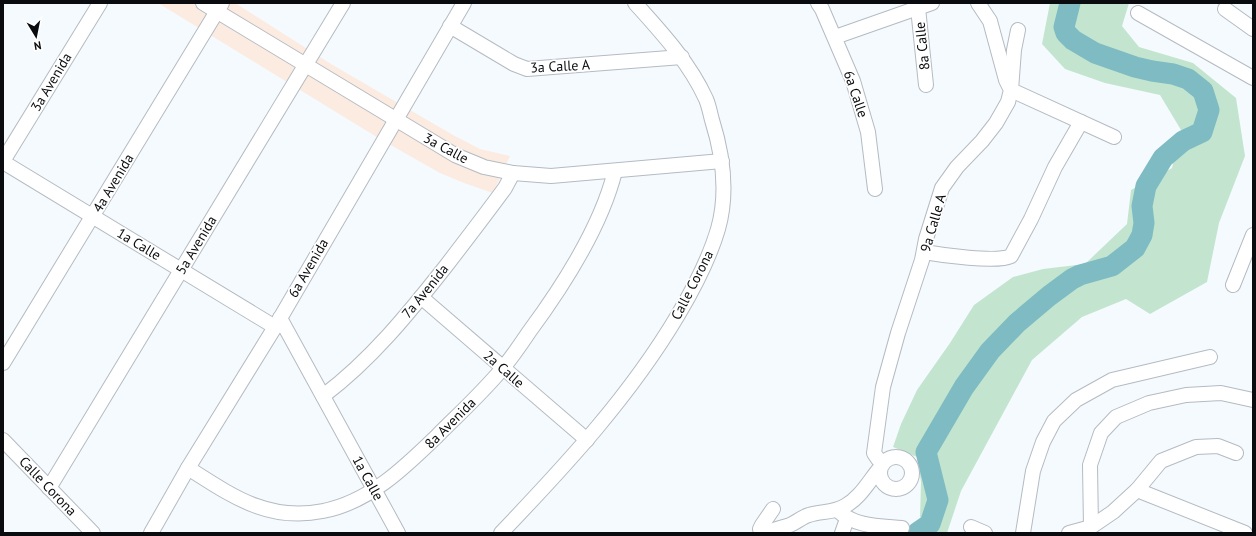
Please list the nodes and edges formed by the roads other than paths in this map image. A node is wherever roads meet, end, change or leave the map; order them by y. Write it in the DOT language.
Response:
graph roads {
  1 [pos="100,3"];
  2 [pos="203,3"];
  3 [pos="343,3"];
  4 [pos="464,3"];
  5 [pos="635,3"];
  6 [pos="818,3"];
  7 [pos="932,3"];
  8 [pos="978,3"];
  9 [pos="220,7"];
  10 [pos="918,8"];
  11 [pos="1225,9"];
  12 [pos="1138,13"];
  13 [pos="450,26"];
  14 [pos="1253,29"];
  15 [pos="1018,30"];
  16 [pos="835,37"];
  17 [pos="682,57"];
  18 [pos="305,64"];
  19 [pos="1253,78"];
  20 [pos="926,85"];
  21 [pos="1011,90"];
  22 [pos="395,119"];
  23 [pos="1081,122"];
  24 [pos="1114,137"];
  25 [pos="722,161"];
  26 [pos="3,162"];
  27 [pos="616,171"];
  28 [pos="513,173"];
  29 [pos="875,189"];
  30 [pos="93,216"];
  31 [pos="1253,235"];
  32 [pos="924,252"];
  33 [pos="181,269"];
  34 [pos="1233,285"];
  35 [pos="421,297"];
  36 [pos="277,322"];
  37 [pos="1210,357"];
  38 [pos="3,363"];
  39 [pos="503,369"];
  40 [pos="323,396"];
  41 [pos="1253,400"];
  42 [pos="3,440"];
  43 [pos="587,440"];
  44 [pos="1236,453"];
  45 [pos="188,468"];
  46 [pos="49,488"];
  47 [pos="375,490"];
  48 [pos="1137,490"];
  49 [pos="774,509"];
  50 [pos="842,515"];
  51 [pos="971,527"];
  52 [pos="1091,527"];
  53 [pos="902,528"];
  54 [pos="795,529"];
  55 [pos="93,533"];
  56 [pos="151,533"];
  57 [pos="398,533"];
  58 [pos="501,533"];
  59 [pos="762,533"];
  60 [pos="767,533"];
  61 [pos="842,533"];
  62 [pos="985,533"];
  63 [pos="1023,533"];
  64 [pos="1069,533"];
  65 [pos="1244,533"];
  1 -- 26 [label="street, 3a Avenida"];
  2 -- 9 [label="street, 3a Calle"];
  3 -- 18 [label="street, 5a Avenida"];
  4 -- 13 [label="street, 6a Avenida"];
  5 -- 17 [label="street, Calle Corona"];
  6 -- 16 [label="street, 6a Calle"];
  7 -- 10 [label="street"];
  8 -- 21 [label="street"];
  9 -- 18 [label="street, 3a Calle"];
  9 -- 30 [label="street, 4a Avenida"];
  10 -- 16 [label="street"];
  10 -- 20 [label="street, 8a Calle"];
  11 -- 14 [label="street"];
  12 -- 19 [label="street"];
  13 -- 17 [label="street, 3a Calle A"];
  13 -- 22 [label="street, 6a Avenida"];
  15 -- 21 [label="street, 9a Calle A"];
  16 -- 29 [label="street, 6a Calle"];
  17 -- 25 [label="street, Calle Corona"];
  18 -- 22 [label="street, 3a Calle"];
  18 -- 33 [label="street, 5a Avenida"];
  21 -- 23 [label="street"];
  21 -- 32 [label="street, 9a Calle A"];
  22 -- 28 [label="street, 3a Calle"];
  22 -- 36 [label="street, 6a Avenida"];
  23 -- 24 [label="street"];
  23 -- 32 [label="street"];
  25 -- 27 [label="street, 3a Calle"];
  25 -- 43 [label="street, Calle Corona"];
  26 -- 30 [label="street, 1a Calle"];
  27 -- 28 [label="street, 3a Calle"];
  27 -- 39 [label="street, 8a Avenida"];
  28 -- 35 [label="street, 7a Avenida"];
  30 -- 33 [label="street, 1a Calle"];
  30 -- 38 [label="street, 4a Avenida"];
  31 -- 34 [label="street"];
  32 -- 50 [label="street, 9a Calle A"];
  33 -- 36 [label="street, 1a Calle"];
  33 -- 46 [label="street, 5a Avenida"];
  35 -- 39 [label="street, 2a Calle"];
  35 -- 40 [label="street, 7a Avenida"];
  36 -- 40 [label="street, 1a Calle"];
  36 -- 45 [label="street, 6a Avenida"];
  37 -- 63 [label="street"];
  39 -- 43 [label="street, 2a Calle"];
  39 -- 47 [label="street, 8a Avenida"];
  40 -- 47 [label="street, 1a Calle"];
  41 -- 52 [label="street"];
  42 -- 46 [label="street, Calle Corona"];
  43 -- 58 [label="street, Calle Corona"];
  44 -- 48 [label="street"];
  45 -- 47 [label="street, 8a Avenida"];
  45 -- 56 [label="street, 6a Avenida"];
  46 -- 55 [label="street, Calle Corona"];
  47 -- 57 [label="street, 1a Calle"];
  48 -- 52 [label="street"];
  48 -- 65 [label="street"];
  49 -- 59 [label="street"];
  50 -- 53 [label="street"];
  50 -- 54 [label="street"];
  50 -- 61 [label="street"];
  51 -- 62 [label="street"];
  52 -- 64 [label="street"];
  54 -- 60 [label="street"];
}
